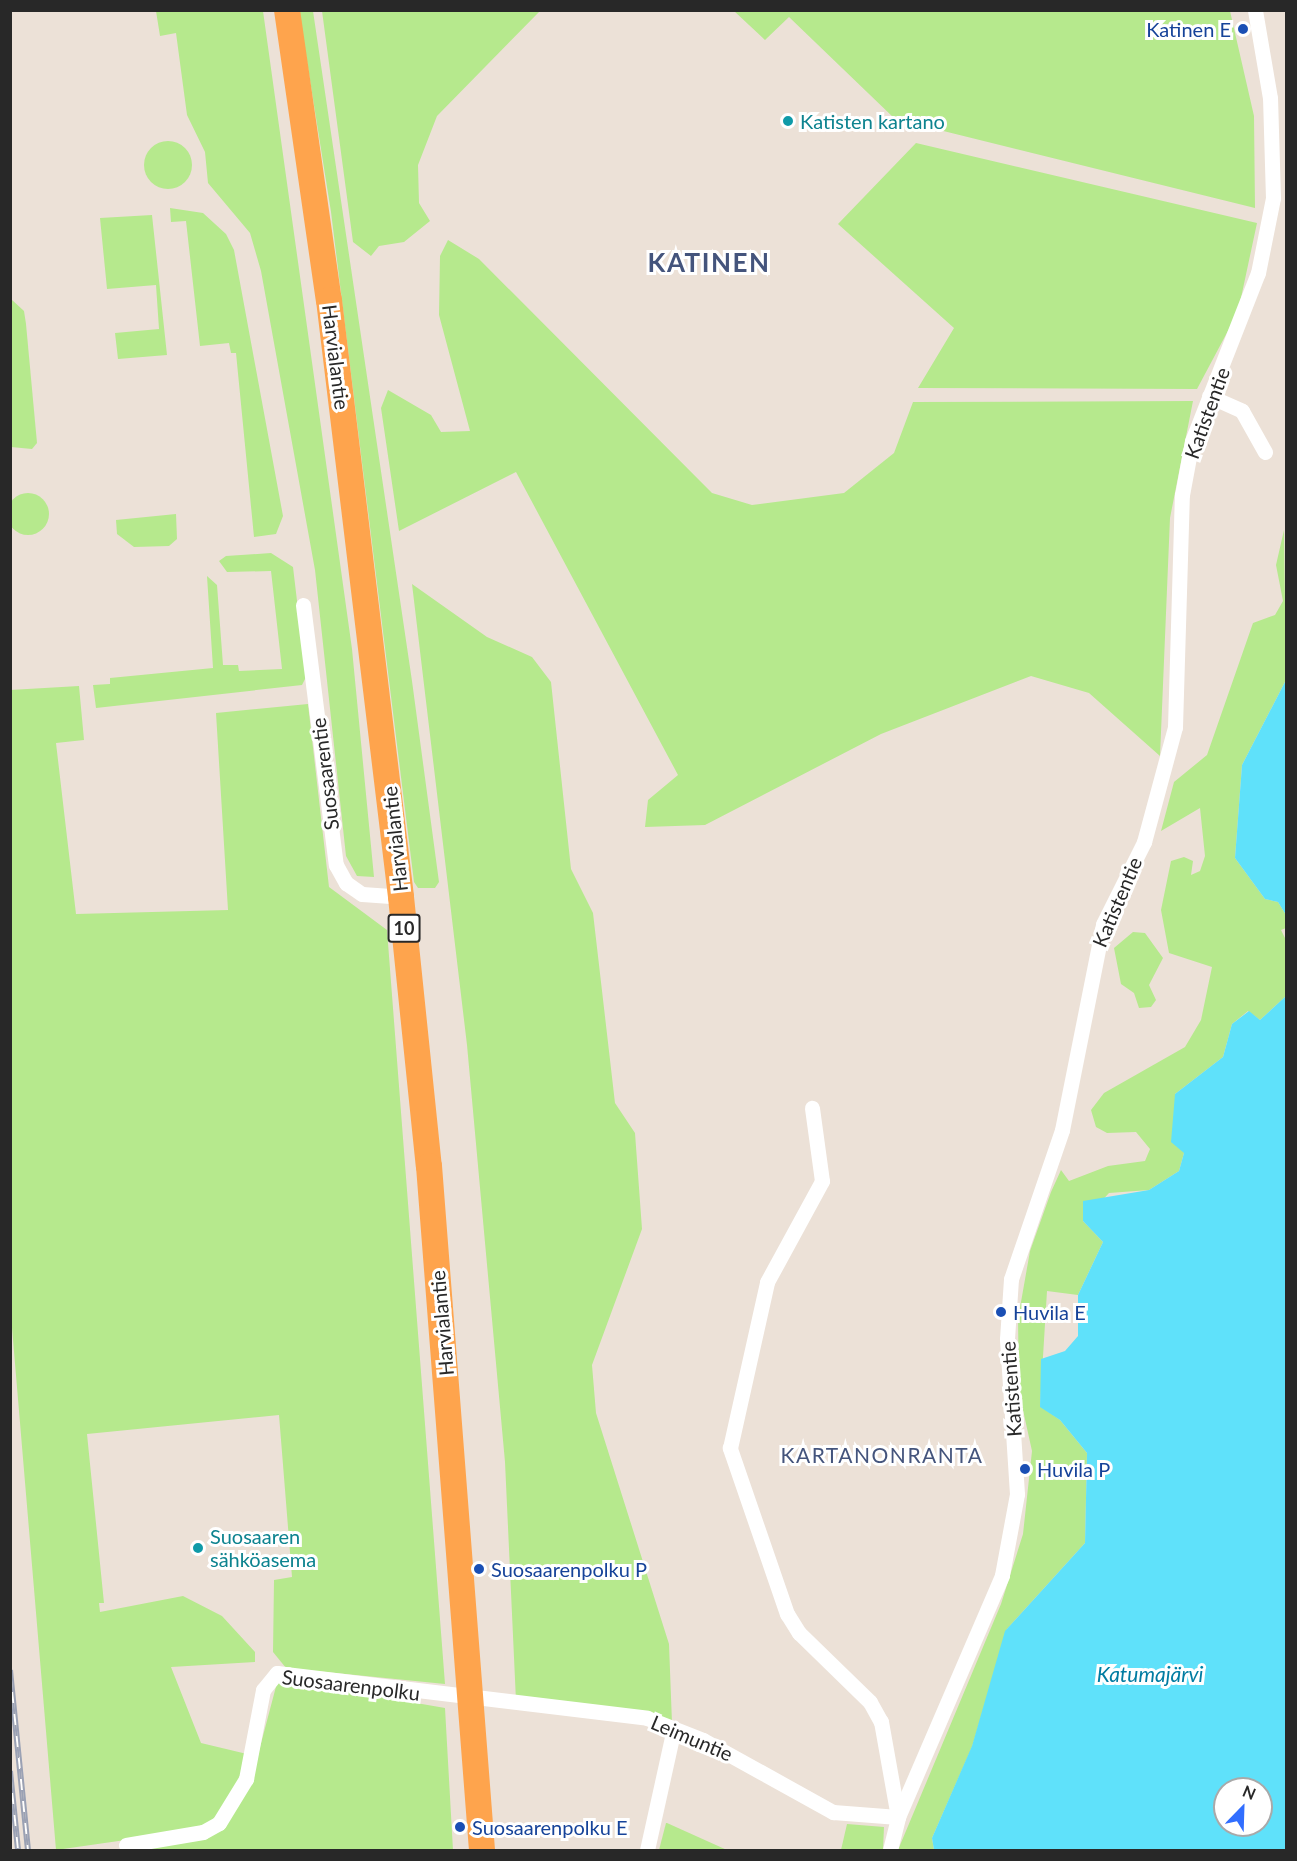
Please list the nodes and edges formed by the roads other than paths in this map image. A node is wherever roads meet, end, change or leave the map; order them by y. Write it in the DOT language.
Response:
graph roads {
  1 [pos="287,10"];
  2 [pos="1255,10"];
  3 [pos="1280,197"];
  4 [pos="1209,396"];
  5 [pos="1265,452"];
  6 [pos="303,605"];
  7 [pos="401,897"];
  8 [pos="813,1108"];
  9 [pos="471,1701"];
  10 [pos="674,1728"];
  11 [pos="898,1817"];
  12 [pos="126,1845"];
  13 [pos="483,1851"];
  14 [pos="647,1851"];
  15 [pos="890,1851"];
  1 -- 7 [label="highway, Harvialantie / 10"];
  2 -- 3 [label="street, Katistentie"];
  3 -- 4 [label="street, Katistentie"];
  4 -- 5 [label="street"];
  4 -- 11 [label="street, Katistentie"];
  6 -- 7 [label="street, Suosaarentie"];
  7 -- 9 [label="highway, Harvialantie / 10"];
  8 -- 11 [label="street, Katistentie"];
  9 -- 10 [label="street, Leimuntie"];
  9 -- 12 [label="street, Suosaarenpolku"];
  9 -- 13 [label="highway, Harvialantie / 10"];
  10 -- 11 [label="street, Leimuntie"];
  10 -- 14 [label="street"];
  11 -- 15 [label="street, Katistentie"];
}
